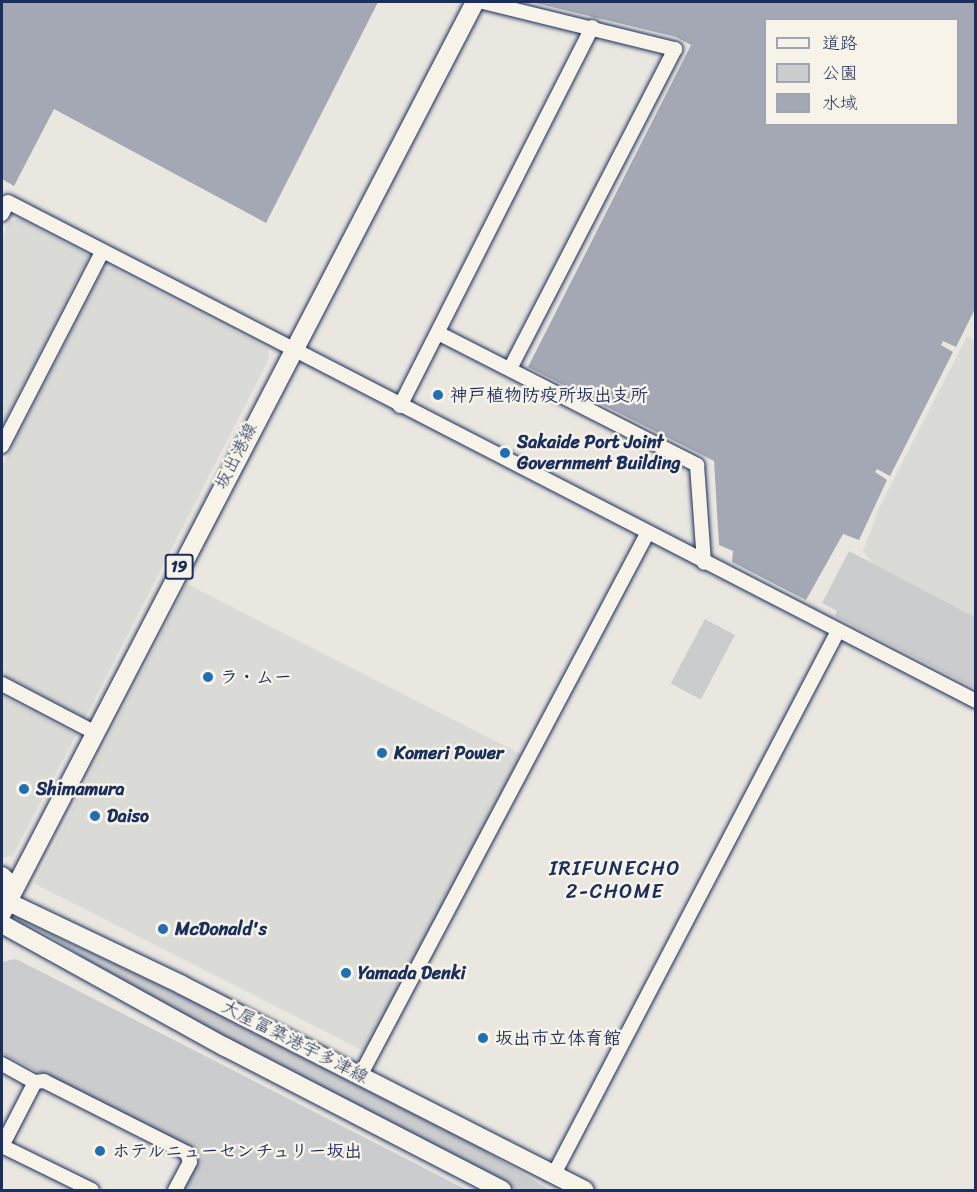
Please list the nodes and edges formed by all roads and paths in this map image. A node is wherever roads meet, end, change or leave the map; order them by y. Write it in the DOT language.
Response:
graph roads {
  1 [pos="475,2"];
  2 [pos="483,2"];
  3 [pos="592,27"];
  4 [pos="2,214"];
  5 [pos="102,252"];
  6 [pos="438,333"];
  7 [pos="293,351"];
  8 [pos="510,369"];
  9 [pos="400,406"];
  10 [pos="2,446"];
  11 [pos="647,534"];
  12 [pos="704,563"];
  13 [pos="838,631"];
  14 [pos="2,684"];
  15 [pos="975,700"];
  16 [pos="94,732"];
  17 [pos="2,876"];
  18 [pos="3,905"];
  19 [pos="2,924"];
  20 [pos="2,1064"];
  21 [pos="360,1076"];
  22 [pos="34,1082"];
  23 [pos="2,1146"];
  24 [pos="554,1174"];
  25 [pos="92,1191"];
  26 [pos="175,1191"];
  27 [pos="502,1191"];
  28 [pos="585,1191"];
  1 -- 7 [label="main road, 坂出港線 / 19"];
  2 -- 3 [label="street"];
  3 -- 6 [label="street"];
  3 -- 8 [label="street"];
  4 -- 5 [label="street"];
  5 -- 7 [label="street"];
  5 -- 10 [label="street"];
  6 -- 8 [label="street"];
  6 -- 9 [label="street"];
  7 -- 9 [label="street"];
  7 -- 16 [label="main road, 坂出港線 / 19"];
  8 -- 12 [label="street"];
  9 -- 11 [label="street"];
  11 -- 12 [label="street"];
  11 -- 21 [label="street"];
  12 -- 13 [label="street"];
  13 -- 15 [label="street"];
  13 -- 24 [label="street"];
  14 -- 16 [label="street"];
  16 -- 18 [label="main road, 坂出港線 / 19"];
  17 -- 18 [label="main road"];
  18 -- 21 [label="main road, 大屋冨築港宇多津線"];
  19 -- 27 [label="main road, 大屋冨築港宇多津線"];
  20 -- 22 [label="street"];
  21 -- 24 [label="main road, 大屋冨築港宇多津線"];
  22 -- 23 [label="street"];
  22 -- 26 [label="street"];
  23 -- 25 [label="street"];
  24 -- 28 [label="main road, 大屋冨築港宇多津線"];
}
